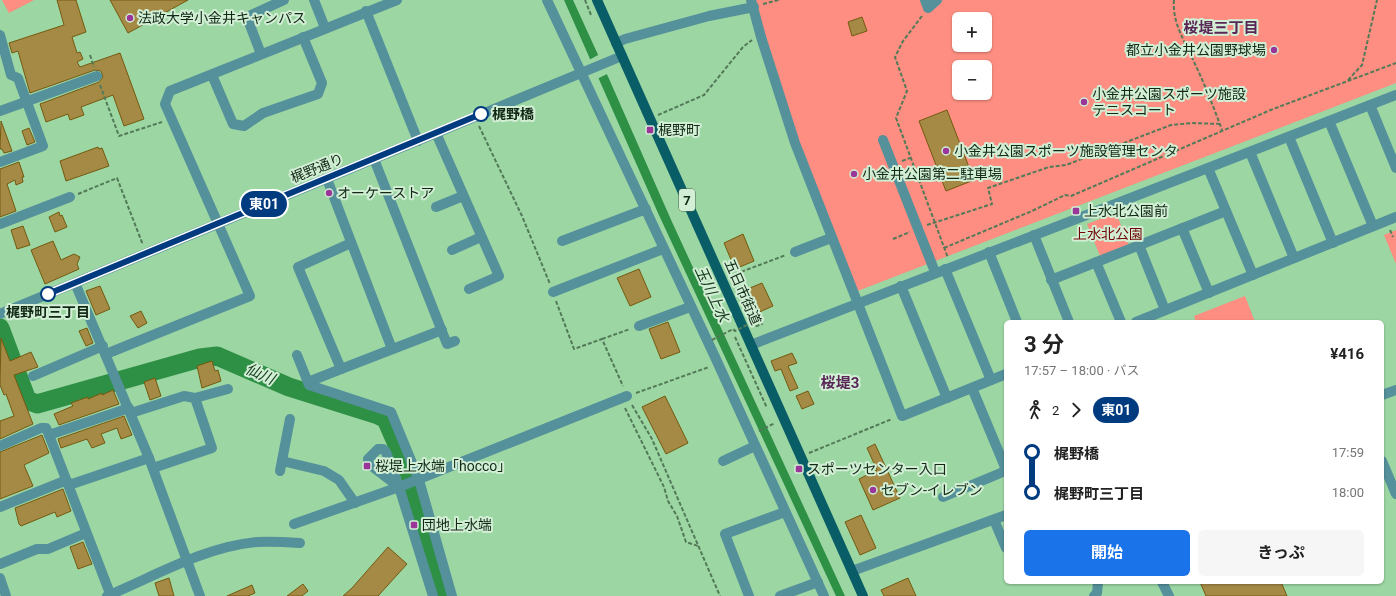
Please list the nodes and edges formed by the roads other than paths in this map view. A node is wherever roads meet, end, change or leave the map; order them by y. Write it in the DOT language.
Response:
graph roads {
  1 [pos="284,0"];
  2 [pos="314,0"];
  3 [pos="396,0"];
  4 [pos="547,0"];
  5 [pos="597,0"];
  6 [pos="937,0"];
  7 [pos="753,4"];
  8 [pos="927,4"];
  9 [pos="366,11"];
  10 [pos="325,28"];
  11 [pos="0,35"];
  12 [pos="303,37"];
  13 [pos="616,43"];
  14 [pos="261,54"];
  15 [pos="622,56"];
  16 [pos="584,72"];
  17 [pos="212,75"];
  18 [pos="97,76"];
  19 [pos="1396,95"];
  20 [pos="26,102"];
  21 [pos="1370,105"];
  22 [pos="0,111"];
  23 [pos="1329,121"];
  24 [pos="436,133"];
  25 [pos="1289,137"];
  26 [pos="883,140"];
  27 [pos="418,141"];
  28 [pos="1250,152"];
  29 [pos="374,159"];
  30 [pos="0,162"];
  31 [pos="1208,168"];
  32 [pos="1396,168"];
  33 [pos="327,179"];
  34 [pos="463,196"];
  35 [pos="70,197"];
  36 [pos="436,207"];
  37 [pos="646,209"];
  38 [pos="1226,211"];
  39 [pos="1396,217"];
  40 [pos="217,223"];
  41 [pos="0,224"];
  42 [pos="1373,226"];
  43 [pos="1182,228"];
  44 [pos="1034,235"];
  45 [pos="481,236"];
  46 [pos="831,238"];
  47 [pos="562,241"];
  48 [pos="351,243"];
  49 [pos="1333,243"];
  50 [pos="1140,245"];
  51 [pos="663,249"];
  52 [pos="452,250"];
  53 [pos="795,252"];
  54 [pos="989,252"];
  55 [pos="1294,258"];
  56 [pos="1096,262"];
  57 [pos="948,268"];
  58 [pos="935,272"];
  59 [pos="1253,275"];
  60 [pos="1051,280"];
  61 [pos="75,283"];
  62 [pos="901,286"];
  63 [pos="469,289"];
  64 [pos="553,292"];
  65 [pos="1209,292"];
  66 [pos="857,303"];
  67 [pos="690,307"];
  68 [pos="1165,310"];
  69 [pos="0,314"];
  70 [pos="1016,320"];
  71 [pos="1068,320"];
  72 [pos="1120,320"];
  73 [pos="1141,320"];
  74 [pos="639,326"];
  75 [pos="442,330"];
  76 [pos="455,341"];
  77 [pos="751,345"];
  78 [pos="392,349"];
  79 [pos="104,350"];
  80 [pos="297,355"];
  81 [pos="341,369"];
  82 [pos="1004,375"];
  83 [pos="33,376"];
  84 [pos="991,380"];
  85 [pos="308,382"];
  86 [pos="972,388"];
  87 [pos="228,389"];
  88 [pos="1396,390"];
  89 [pos="1384,394"];
  90 [pos="195,398"];
  91 [pos="624,398"];
  92 [pos="947,398"];
  93 [pos="130,411"];
  94 [pos="291,419"];
  95 [pos="49,435"];
  96 [pos="0,446"];
  97 [pos="755,446"];
  98 [pos="149,458"];
  99 [pos="723,461"];
  100 [pos="1004,464"];
  101 [pos="1384,466"];
  102 [pos="153,468"];
  103 [pos="1004,469"];
  104 [pos="419,480"];
  105 [pos="66,482"];
  106 [pos="402,486"];
  107 [pos="1396,494"];
  108 [pos="943,498"];
  109 [pos="355,503"];
  110 [pos="0,507"];
  111 [pos="785,512"];
  112 [pos="1004,516"];
  113 [pos="994,520"];
  114 [pos="294,524"];
  115 [pos="86,533"];
  116 [pos="300,543"];
  117 [pos="1004,543"];
  118 [pos="188,560"];
  119 [pos="0,564"];
  120 [pos="852,571"];
  121 [pos="0,578"];
  122 [pos="818,582"];
  123 [pos="1098,584"];
  124 [pos="1163,584"];
  125 [pos="110,595"];
  126 [pos="6,596"];
  127 [pos="200,596"];
  128 [pos="433,596"];
  129 [pos="452,596"];
  130 [pos="749,596"];
  131 [pos="780,596"];
  132 [pos="824,596"];
  133 [pos="863,596"];
  134 [pos="1094,596"];
  135 [pos="1169,596"];
  1 -- 14 [label="street"];
  2 -- 10 [label="street"];
  3 -- 9 [label="street"];
  4 -- 16 [label="street"];
  5 -- 13 [label="main road, 五日市街道 / 7"];
  6 -- 8 [label="street"];
  7 -- 13 [label="street"];
  7 -- 46 [label="street"];
  9 -- 10 [label="street"];
  9 -- 27 [label="street"];
  10 -- 12 [label="street"];
  11 -- 20 [label="street"];
  12 -- 14 [label="street"];
  12 -- 17 [label="street"];
  13 -- 15 [label="main road, 五日市街道 / 7"];
  14 -- 17 [label="street"];
  15 -- 16 [label="street, 梶野通り"];
  15 -- 77 [label="main road, 五日市街道 / 7"];
  16 -- 24 [label="street, 梶野通り"];
  16 -- 37 [label="street"];
  17 -- 40 [label="street"];
  18 -- 20 [label="street"];
  19 -- 21 [label="street"];
  20 -- 22 [label="street"];
  20 -- 30 [label="street"];
  21 -- 23 [label="street"];
  21 -- 32 [label="street"];
  23 -- 25 [label="street"];
  23 -- 42 [label="street"];
  24 -- 27 [label="street, 梶野通り"];
  24 -- 34 [label="street"];
  25 -- 28 [label="street"];
  25 -- 49 [label="street"];
  26 -- 58 [label="street"];
  27 -- 29 [label="street, 梶野通り"];
  28 -- 31 [label="street"];
  28 -- 55 [label="street"];
  29 -- 33 [label="street, 梶野通り"];
  29 -- 75 [label="street"];
  31 -- 38 [label="street"];
  31 -- 44 [label="street"];
  33 -- 40 [label="street, 梶野通り"];
  33 -- 48 [label="street"];
  34 -- 36 [label="street"];
  34 -- 45 [label="street"];
  35 -- 41 [label="street"];
  37 -- 47 [label="street"];
  37 -- 51 [label="street"];
  38 -- 43 [label="street"];
  38 -- 59 [label="street"];
  39 -- 42 [label="street"];
  40 -- 61 [label="street, 梶野通り"];
  40 -- 79 [label="street"];
  42 -- 49 [label="street"];
  43 -- 50 [label="street"];
  43 -- 65 [label="street"];
  44 -- 54 [label="street"];
  44 -- 60 [label="street"];
  45 -- 52 [label="street"];
  45 -- 63 [label="street"];
  46 -- 53 [label="street"];
  46 -- 66 [label="street"];
  48 -- 78 [label="street"];
  48 -- 81 [label="street"];
  49 -- 55 [label="street"];
  50 -- 56 [label="street"];
  50 -- 68 [label="street"];
  51 -- 64 [label="street"];
  51 -- 67 [label="street"];
  54 -- 57 [label="street"];
  54 -- 70 [label="street"];
  55 -- 59 [label="street"];
  56 -- 60 [label="street"];
  56 -- 72 [label="street"];
  57 -- 58 [label="street"];
  57 -- 84 [label="street"];
  58 -- 62 [label="street"];
  59 -- 65 [label="street"];
  60 -- 71 [label="street"];
  61 -- 69 [label="street, 梶野通り"];
  61 -- 79 [label="street"];
  62 -- 66 [label="street"];
  62 -- 92 [label="street"];
  65 -- 68 [label="street"];
  66 -- 77 [label="street"];
  66 -- 92 [label="street"];
  67 -- 74 [label="street"];
  67 -- 97 [label="street"];
  68 -- 73 [label="street"];
  75 -- 76 [label="street"];
  75 -- 78 [label="street"];
  77 -- 120 [label="main road, 五日市街道 / 7"];
  78 -- 81 [label="street"];
  79 -- 83 [label="street"];
  79 -- 93 [label="street"];
  80 -- 85 [label="street"];
  81 -- 85 [label="street"];
  82 -- 84 [label="street"];
  84 -- 86 [label="street"];
  85 -- 104 [label="street"];
  86 -- 92 [label="street"];
  86 -- 100 [label="street"];
  87 -- 90 [label="street"];
  88 -- 89 [label="street"];
  90 -- 93 [label="street"];
  90 -- 102 [label="street"];
  91 -- 104 [label="street"];
  93 -- 95 [label="street"];
  93 -- 98 [label="street"];
  94 -- 109 [label="street"];
  95 -- 96 [label="street"];
  95 -- 105 [label="street"];
  97 -- 99 [label="street"];
  97 -- 111 [label="street"];
  98 -- 102 [label="street"];
  98 -- 105 [label="street"];
  101 -- 107 [label="street"];
  102 -- 118 [label="street"];
  103 -- 108 [label="street"];
  104 -- 106 [label="street"];
  104 -- 129 [label="street"];
  105 -- 110 [label="street"];
  105 -- 115 [label="street"];
  106 -- 109 [label="street"];
  106 -- 128 [label="street"];
  109 -- 114 [label="street"];
  111 -- 122 [label="street"];
  111 -- 130 [label="street"];
  112 -- 113 [label="street"];
  113 -- 117 [label="street"];
  113 -- 120 [label="street"];
  115 -- 119 [label="street"];
  115 -- 125 [label="street"];
  116 -- 118 [label="street"];
  118 -- 125 [label="street"];
  118 -- 127 [label="street"];
  120 -- 133 [label="main road, 五日市街道 / 7"];
  121 -- 126 [label="street"];
  122 -- 131 [label="street"];
  122 -- 132 [label="street"];
  123 -- 134 [label="street"];
  124 -- 135 [label="street"];
}
